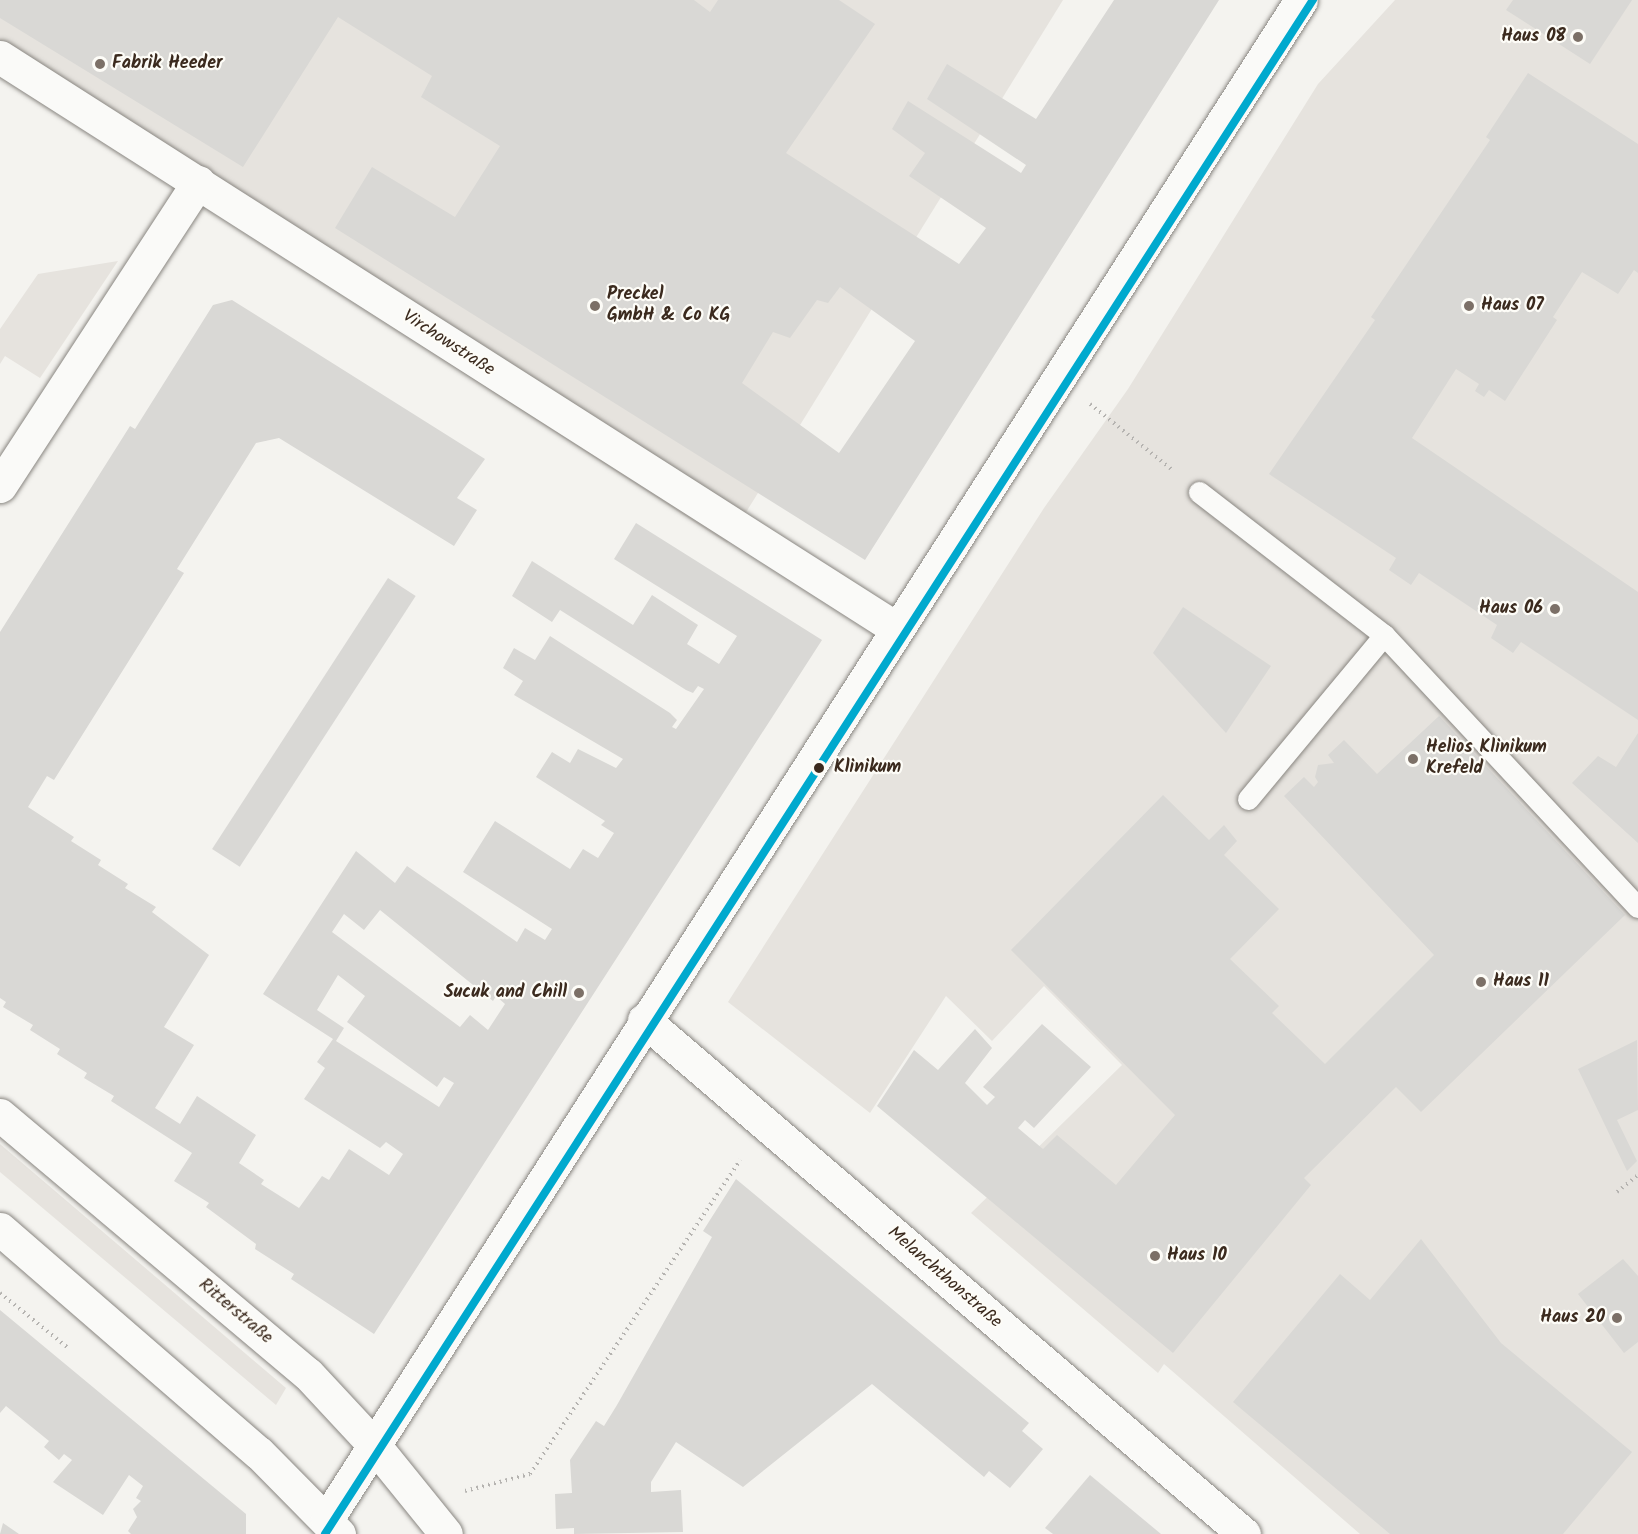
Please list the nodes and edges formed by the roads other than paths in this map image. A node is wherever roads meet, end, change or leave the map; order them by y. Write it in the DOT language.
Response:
graph roads {
  1 [pos="1301,0"];
  2 [pos="0,57"];
  3 [pos="198,182"];
  4 [pos="0,486"];
  5 [pos="1199,492"];
  6 [pos="897,629"];
  7 [pos="1384,636"];
  8 [pos="1248,799"];
  9 [pos="1638,907"];
  10 [pos="644,1020"];
  11 [pos="0,1115"];
  12 [pos="0,1229"];
  13 [pos="375,1444"];
  14 [pos="333,1527"];
  15 [pos="446,1534"];
  16 [pos="1244,1534"];
  1 -- 6 [label="main road"];
  2 -- 3 [label="main road, Virchowstraße"];
  3 -- 4 [label="main road"];
  3 -- 6 [label="main road, Virchowstraße"];
  5 -- 7 [label="lane"];
  6 -- 10 [label="main road"];
  7 -- 8 [label="lane"];
  7 -- 9 [label="lane"];
  10 -- 13 [label="main road"];
  10 -- 16 [label="main road, Melanchthonstraße"];
  11 -- 13 [label="main road, Ritterstraße"];
  12 -- 14 [label="main road"];
  13 -- 14 [label="main road"];
  13 -- 15 [label="main road, Ritterstraße"];
}
